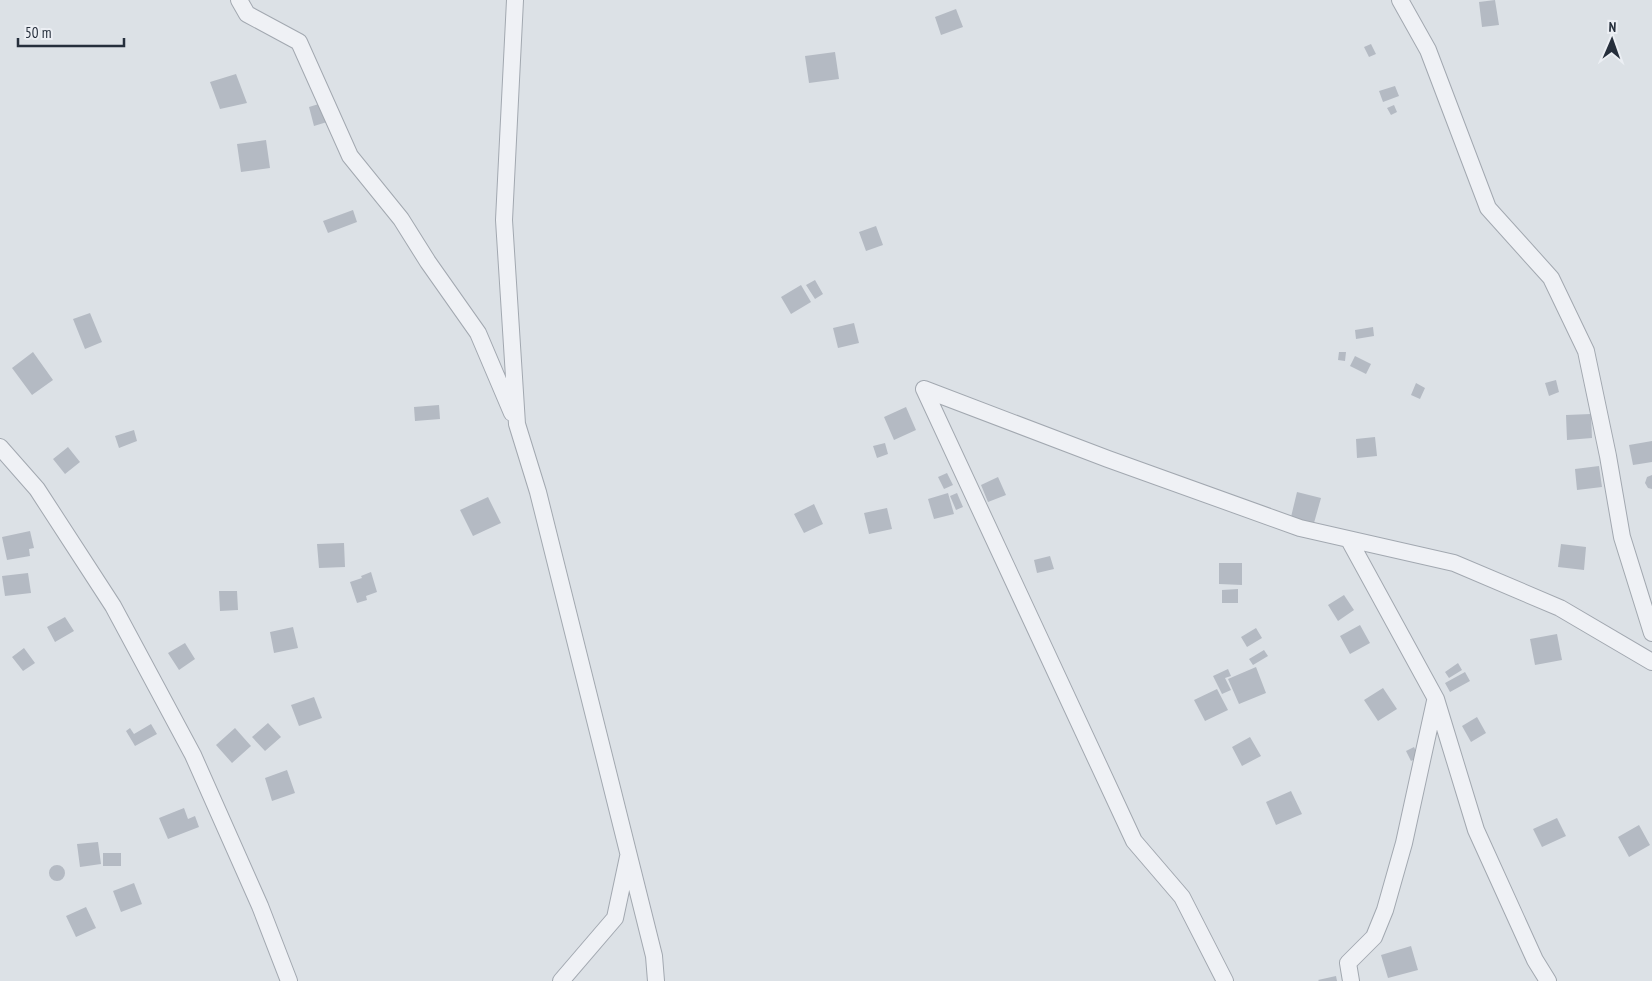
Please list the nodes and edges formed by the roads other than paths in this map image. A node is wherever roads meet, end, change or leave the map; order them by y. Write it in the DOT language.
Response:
graph roads {
  1 [pos="239,0"];
  2 [pos="515,0"];
  3 [pos="1400,0"];
  4 [pos="517,424"];
  5 [pos="0,448"];
  6 [pos="1349,540"];
  7 [pos="1652,632"];
  8 [pos="1652,662"];
  9 [pos="1436,699"];
  10 [pos="629,854"];
  11 [pos="289,981"];
  12 [pos="561,981"];
  13 [pos="656,981"];
  14 [pos="1225,981"];
  15 [pos="1351,981"];
  16 [pos="1548,981"];
  1 -- 4 [label="street"];
  2 -- 4 [label="street"];
  3 -- 7 [label="street"];
  4 -- 10 [label="street"];
  5 -- 11 [label="street"];
  6 -- 8 [label="street"];
  6 -- 9 [label="street"];
  6 -- 14 [label="street"];
  9 -- 15 [label="street"];
  9 -- 16 [label="street"];
  10 -- 12 [label="street"];
  10 -- 13 [label="street"];
}
